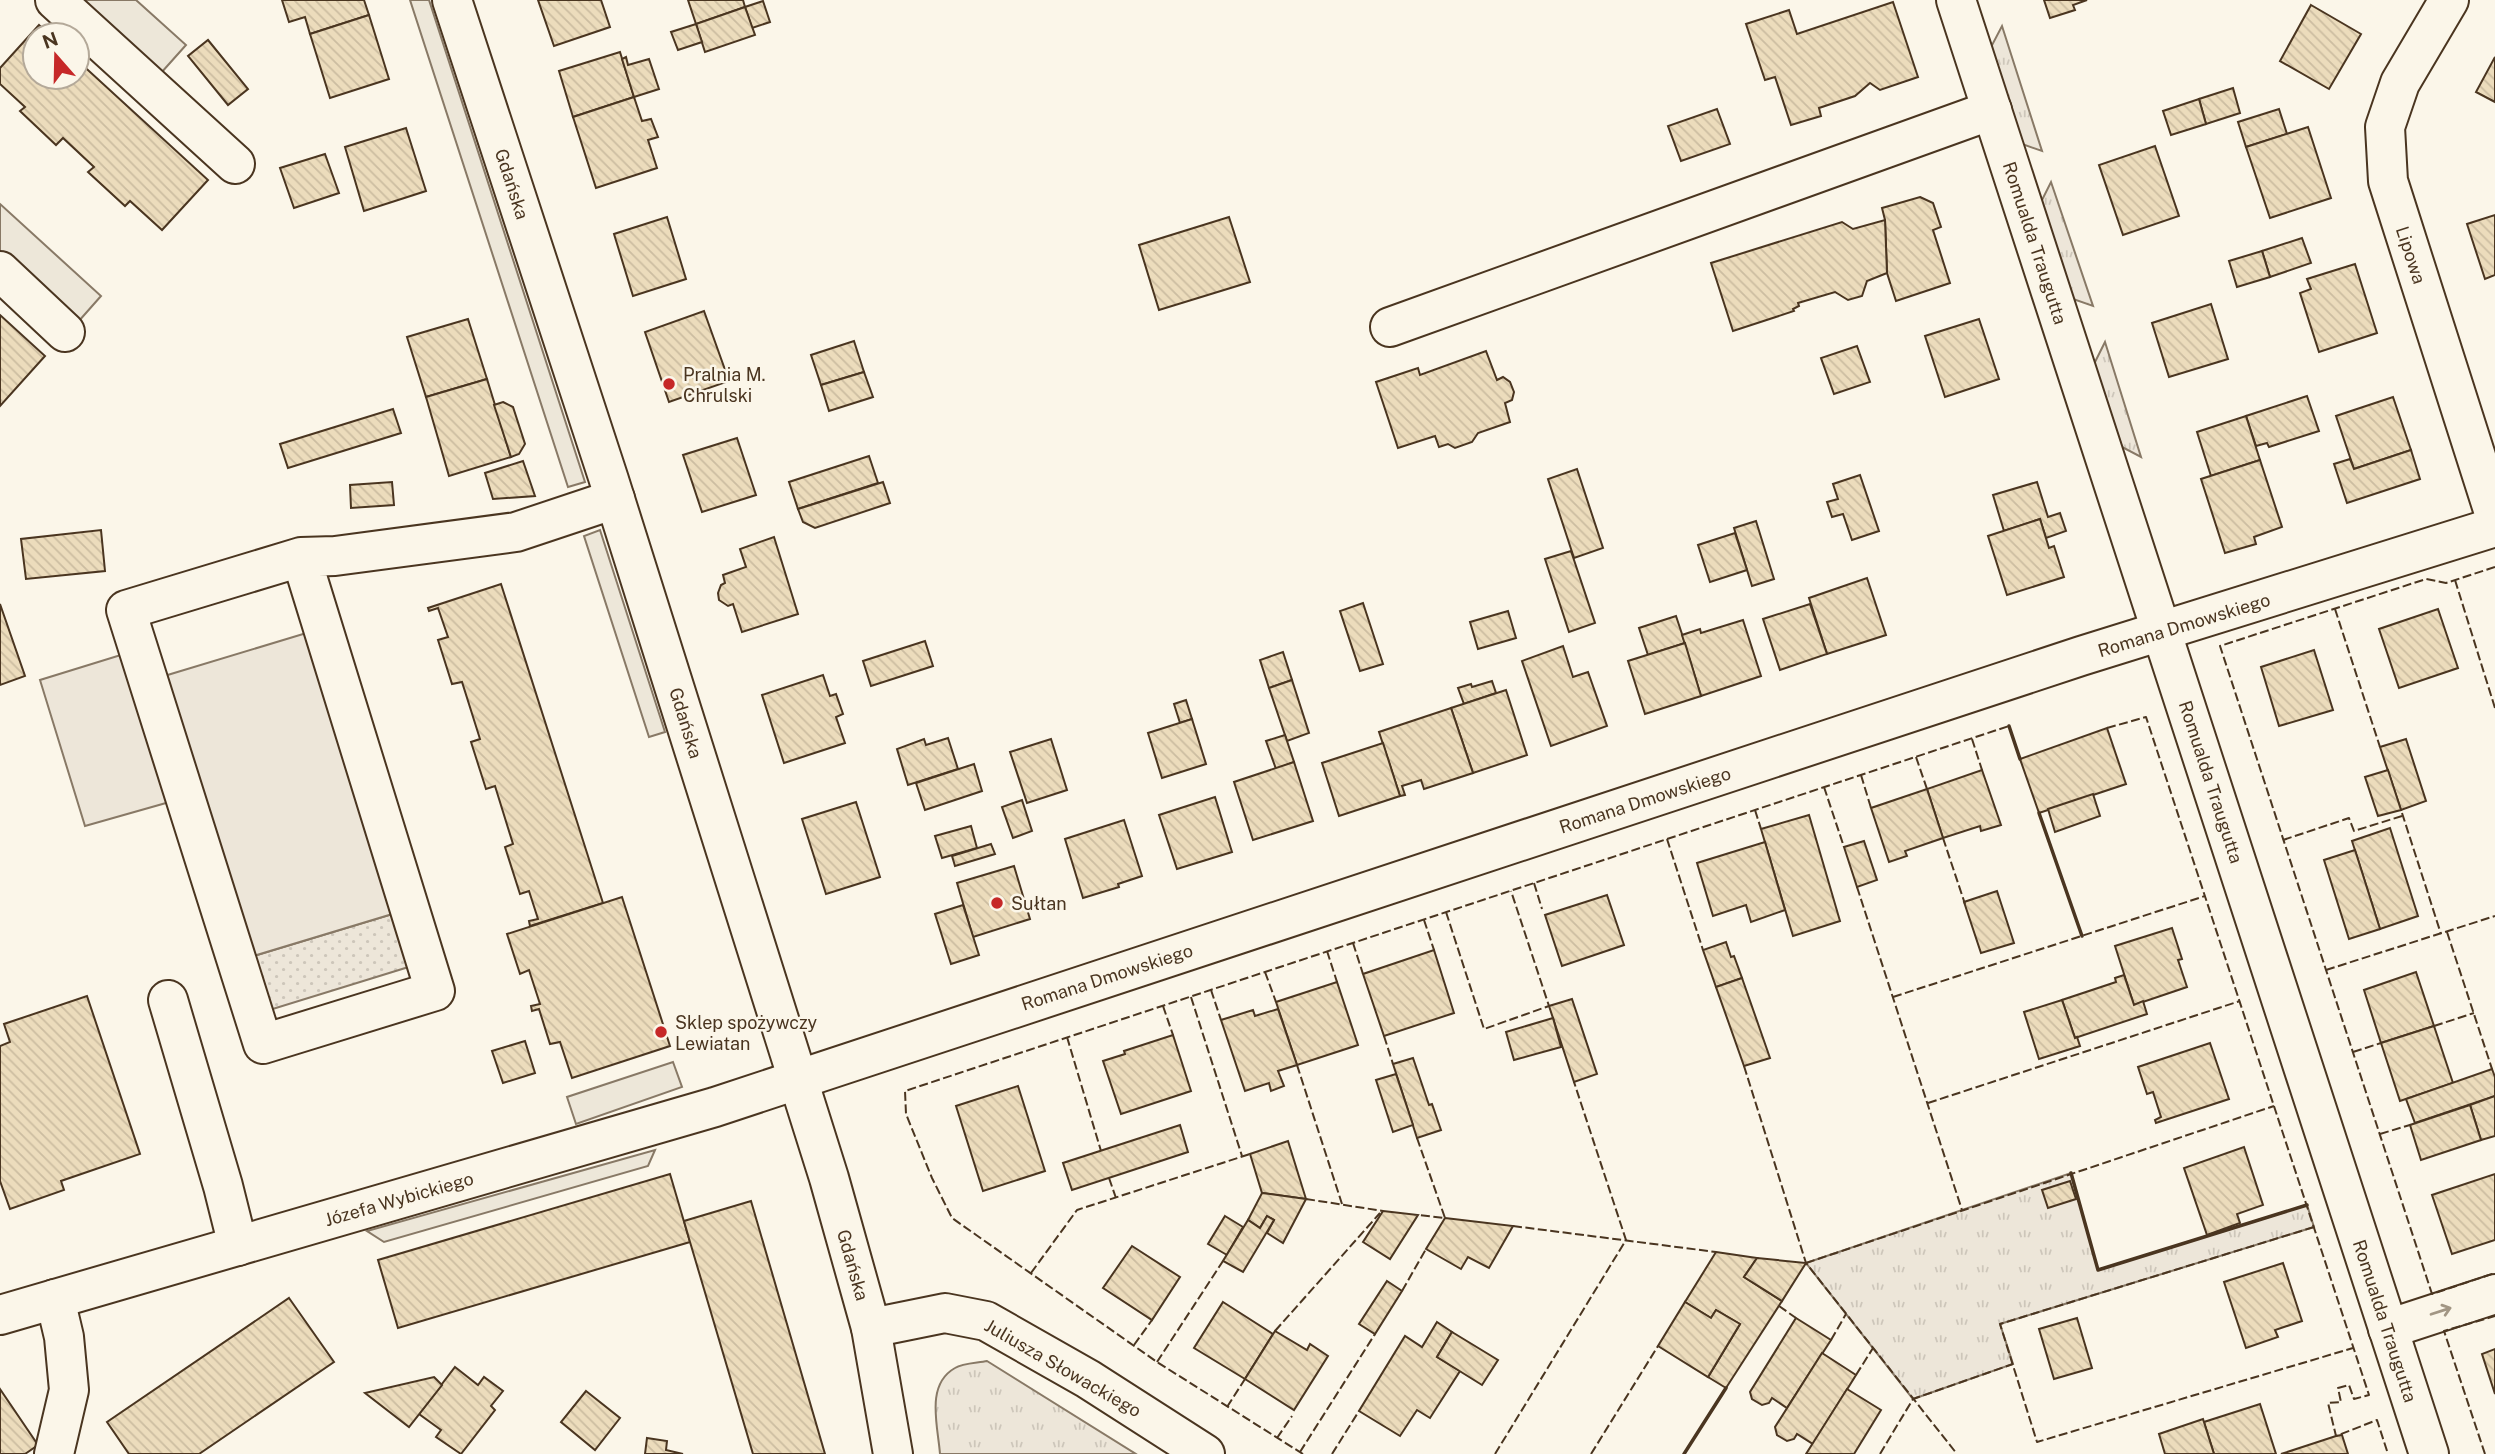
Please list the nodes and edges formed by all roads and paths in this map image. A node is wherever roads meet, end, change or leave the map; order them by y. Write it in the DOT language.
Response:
graph roads {
  1 [pos="55,0"];
  2 [pos="452,0"];
  3 [pos="1956,0"];
  4 [pos="2449,0"];
  5 [pos="1992,110"];
  6 [pos="235,164"];
  7 [pos="0,271"];
  8 [pos="1390,327"];
  9 [pos="65,332"];
  10 [pos="615,499"];
  11 [pos="2495,516"];
  12 [pos="2495,527"];
  13 [pos="301,557"];
  14 [pos="2163,632"];
  15 [pos="168,1000"];
  16 [pos="798,1081"];
  17 [pos="238,1246"];
  18 [pos="2495,1294"];
  19 [pos="55,1299"];
  20 [pos="0,1315"];
  21 [pos="871,1328"];
  22 [pos="2388,1329"];
  23 [pos="54,1454"];
  24 [pos="892,1454"];
  25 [pos="1205,1454"];
  26 [pos="2428,1454"];
  1 -- 6 [label="street"];
  2 -- 10 [label="street, Gdańska"];
  3 -- 5 [label="street, Romualda Traugutta"];
  4 -- 11 [label="street, Lipowa"];
  5 -- 8 [label="street"];
  5 -- 14 [label="street, Romualda Traugutta"];
  7 -- 9 [label="street"];
  10 -- 13 [label="street"];
  10 -- 16 [label="street, Gdańska"];
  12 -- 14 [label="street, Romana Dmowskiego"];
  13 -- 13 [label="street"];
  14 -- 16 [label="street, Romana Dmowskiego"];
  14 -- 22 [label="street, Romualda Traugutta"];
  15 -- 17 [label="street"];
  16 -- 17 [label="street, Józefa Wybickiego"];
  16 -- 21 [label="street, Gdańska"];
  17 -- 19 [label="street, Józefa Wybickiego"];
  22 -- 18 [label="street, one-way"];
  19 -- 20 [label="street, Józefa Wybickiego"];
  19 -- 23 [label="street"];
  21 -- 24 [label="street, Gdańska"];
  21 -- 25 [label="street, Juliusza Słowackiego"];
  22 -- 26 [label="street, Romualda Traugutta"];
}
